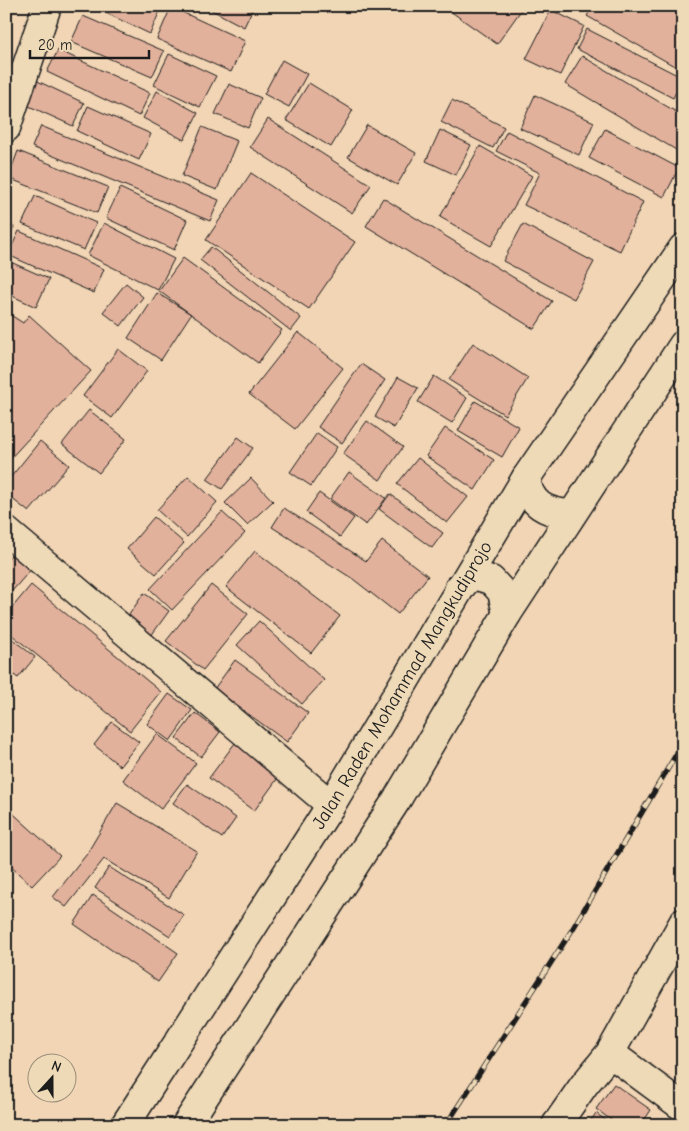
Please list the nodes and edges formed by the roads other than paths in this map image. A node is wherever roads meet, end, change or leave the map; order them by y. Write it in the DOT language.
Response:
graph roads {
  1 [pos="47,6"];
  2 [pos="6,128"];
  3 [pos="683,248"];
  4 [pos="683,345"];
  5 [pos="526,478"];
  6 [pos="572,514"];
  7 [pos="6,531"];
  8 [pos="460,588"];
  9 [pos="506,614"];
  10 [pos="330,805"];
  11 [pos="683,923"];
  12 [pos="610,1053"];
  13 [pos="683,1106"];
  14 [pos="125,1125"];
  15 [pos="186,1125"];
  16 [pos="556,1125"];
  1 -- 2 [label="main road"];
  3 -- 5 [label="main road, Jalan Raden Mohammad Mangkudiprojo"];
  4 -- 6 [label="main road"];
  5 -- 6 [label="main road"];
  5 -- 8 [label="main road, Jalan Raden Mohammad Mangkudiprojo"];
  6 -- 9 [label="main road"];
  7 -- 10 [label="main road"];
  8 -- 9 [label="main road"];
  8 -- 10 [label="main road, Jalan Raden Mohammad Mangkudiprojo"];
  9 -- 15 [label="main road"];
  10 -- 14 [label="main road, Jalan Raden Mohammad Mangkudiprojo"];
  11 -- 12 [label="main road"];
  12 -- 13 [label="main road"];
  12 -- 16 [label="main road"];
}
